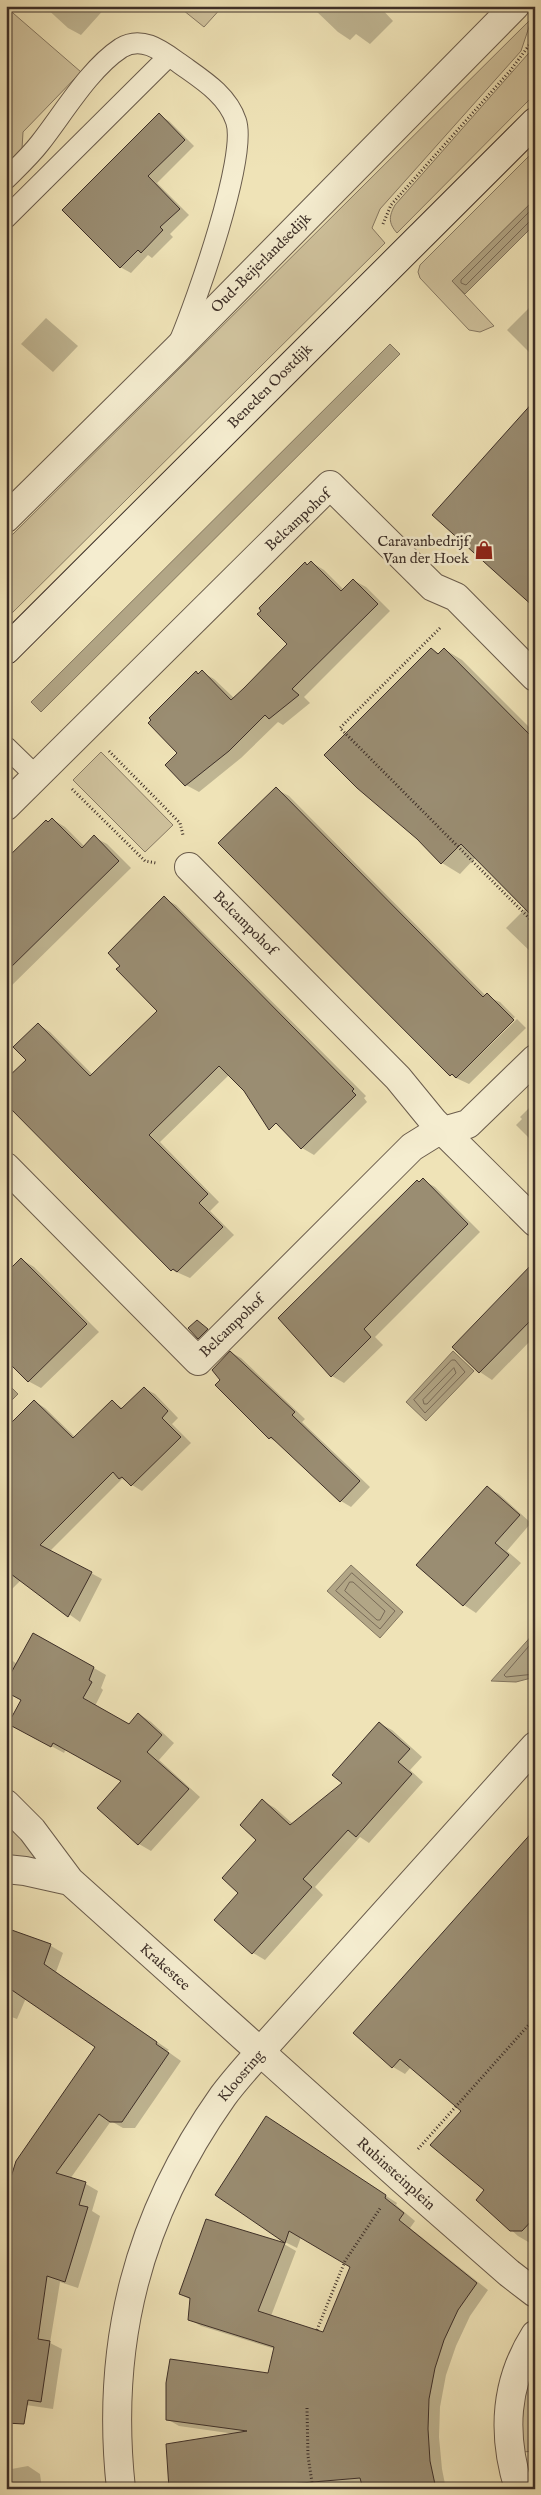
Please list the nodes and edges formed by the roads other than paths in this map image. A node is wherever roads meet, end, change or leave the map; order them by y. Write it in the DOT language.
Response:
graph roads {
  1 [pos="514,6"];
  2 [pos="169,56"];
  3 [pos="535,122"];
  4 [pos="6,179"];
  5 [pos="6,218"];
  6 [pos="177,349"];
  7 [pos="6,518"];
  8 [pos="6,650"];
  9 [pos="535,677"];
  10 [pos="6,746"];
  11 [pos="42,770"];
  12 [pos="6,806"];
  13 [pos="189,868"];
  14 [pos="535,1059"];
  15 [pos="444,1132"];
  16 [pos="6,1167"];
  17 [pos="535,1222"];
  18 [pos="535,1746"];
  19 [pos="6,1804"];
  20 [pos="6,1869"];
  21 [pos="70,1882"];
  22 [pos="260,2053"];
  23 [pos="535,2293"];
  24 [pos="535,2335"];
  25 [pos="121,2489"];
  26 [pos="519,2489"];
  1 -- 6 [label="street, Oud-Beijerlandsedijk"];
  2 -- 4 [label="lane"];
  2 -- 5 [label="lane"];
  2 -- 6 [label="lane"];
  3 -- 8 [label="street, Beneden Oostdijk"];
  6 -- 7 [label="street, Oud-Beijerlandsedijk"];
  9 -- 11 [label="street, Belcampohof"];
  10 -- 11 [label="lane"];
  11 -- 12 [label="street, Belcampohof"];
  13 -- 15 [label="street, Belcampohof"];
  14 -- 15 [label="street, Belcampohof"];
  15 -- 16 [label="street, Belcampohof"];
  15 -- 17 [label="street, Belcampohof"];
  18 -- 22 [label="street, Kloosring"];
  19 -- 21 [label="street, Krakestee"];
  20 -- 21 [label="street, Krakestee"];
  21 -- 22 [label="street, Krakestee"];
  22 -- 23 [label="street, Rubinsteinplein"];
  22 -- 25 [label="street, Kloosring"];
  24 -- 26 [label="street"];
}
